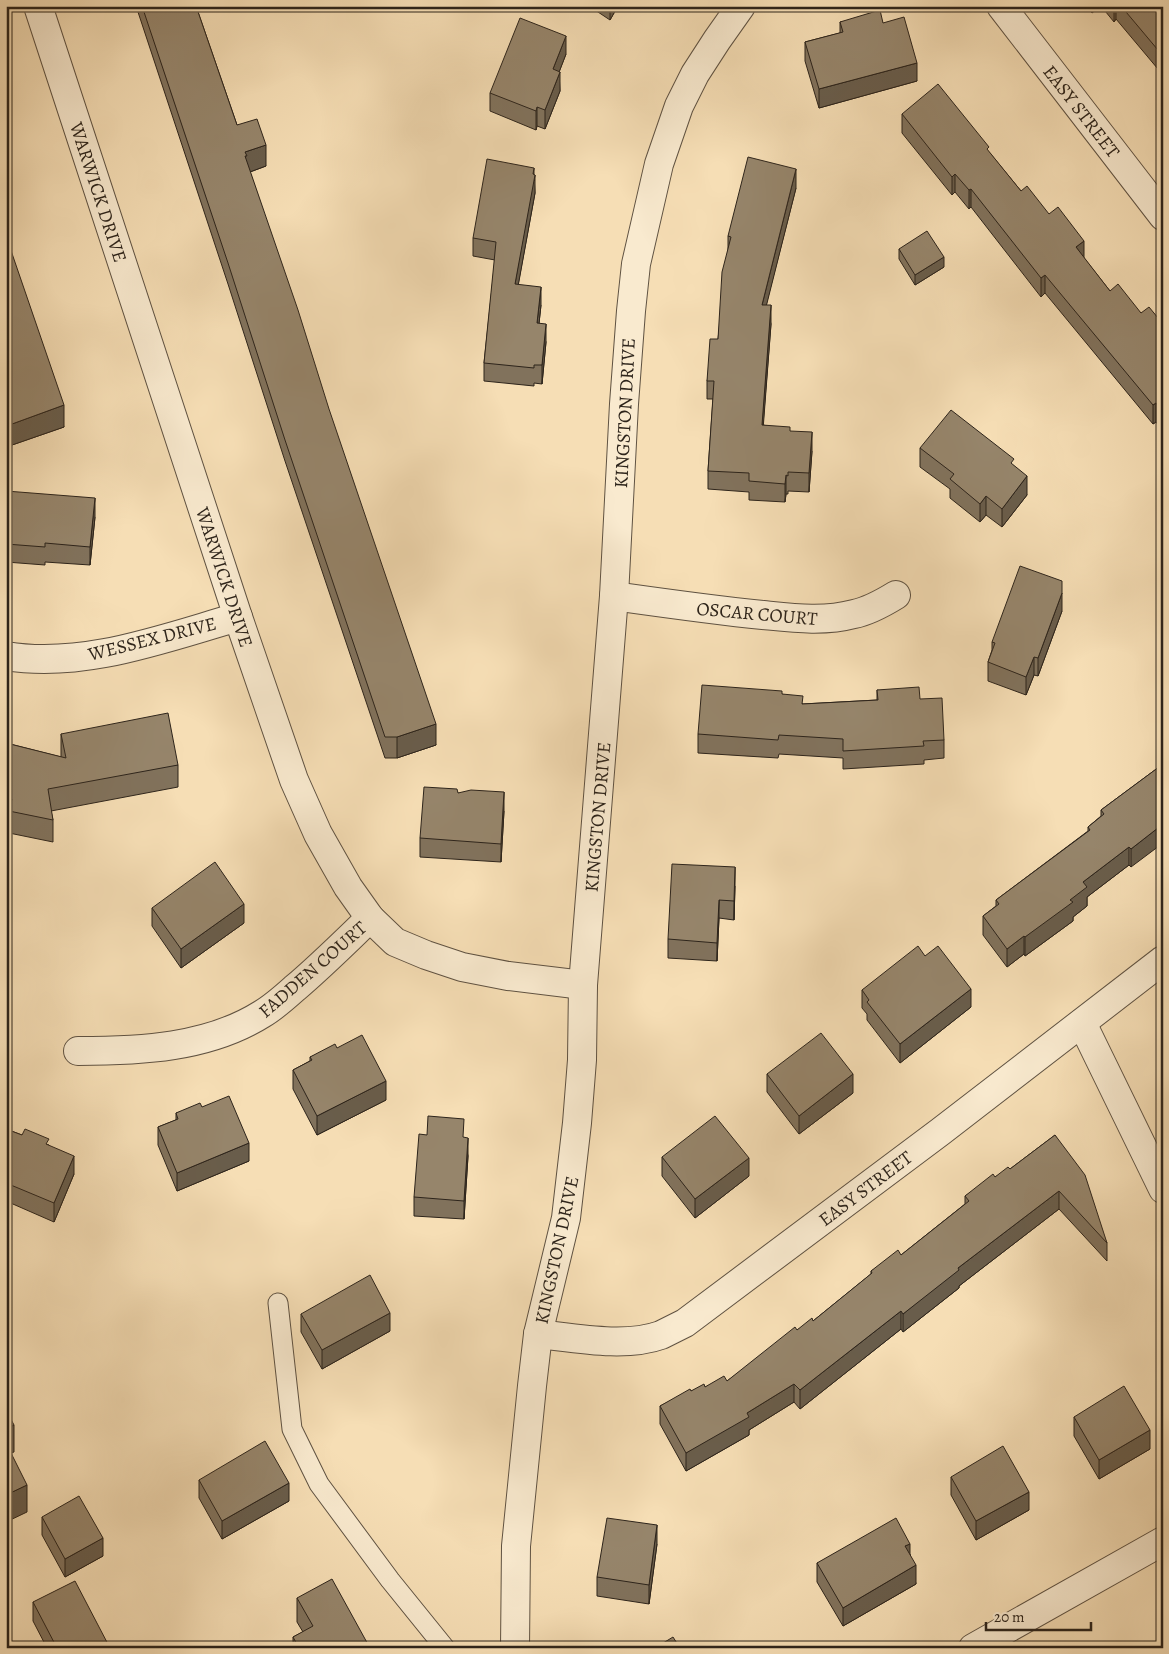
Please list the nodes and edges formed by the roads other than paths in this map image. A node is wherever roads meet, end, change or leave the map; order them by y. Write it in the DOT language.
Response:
graph roads {
  1 [pos="38,6"];
  2 [pos="741,6"];
  3 [pos="1001,6"];
  4 [pos="1163,216"];
  5 [pos="896,595"];
  6 [pos="614,596"];
  7 [pos="238,617"];
  8 [pos="6,656"];
  9 [pos="370,918"];
  10 [pos="1163,960"];
  11 [pos="583,986"];
  12 [pos="1082,1023"];
  13 [pos="78,1051"];
  14 [pos="1163,1189"];
  15 [pos="278,1303"];
  16 [pos="538,1334"];
  17 [pos="1163,1541"];
  18 [pos="445,1648"];
  19 [pos="515,1648"];
  20 [pos="973,1648"];
  1 -- 7 [label="street, WARWICK DRIVE"];
  2 -- 6 [label="street, KINGSTON DRIVE"];
  3 -- 4 [label="street, EASY STREET"];
  5 -- 6 [label="street, OSCAR COURT"];
  6 -- 11 [label="street, KINGSTON DRIVE"];
  7 -- 8 [label="street, WESSEX DRIVE"];
  7 -- 9 [label="street, WARWICK DRIVE"];
  9 -- 11 [label="street, WARWICK DRIVE"];
  9 -- 13 [label="street, FADDEN COURT"];
  10 -- 12 [label="street, EASY STREET"];
  11 -- 16 [label="street, KINGSTON DRIVE"];
  12 -- 14 [label="street"];
  12 -- 16 [label="street, EASY STREET"];
  15 -- 18 [label="lane"];
  16 -- 19 [label="street, KINGSTON DRIVE"];
  17 -- 20 [label="street"];
}
